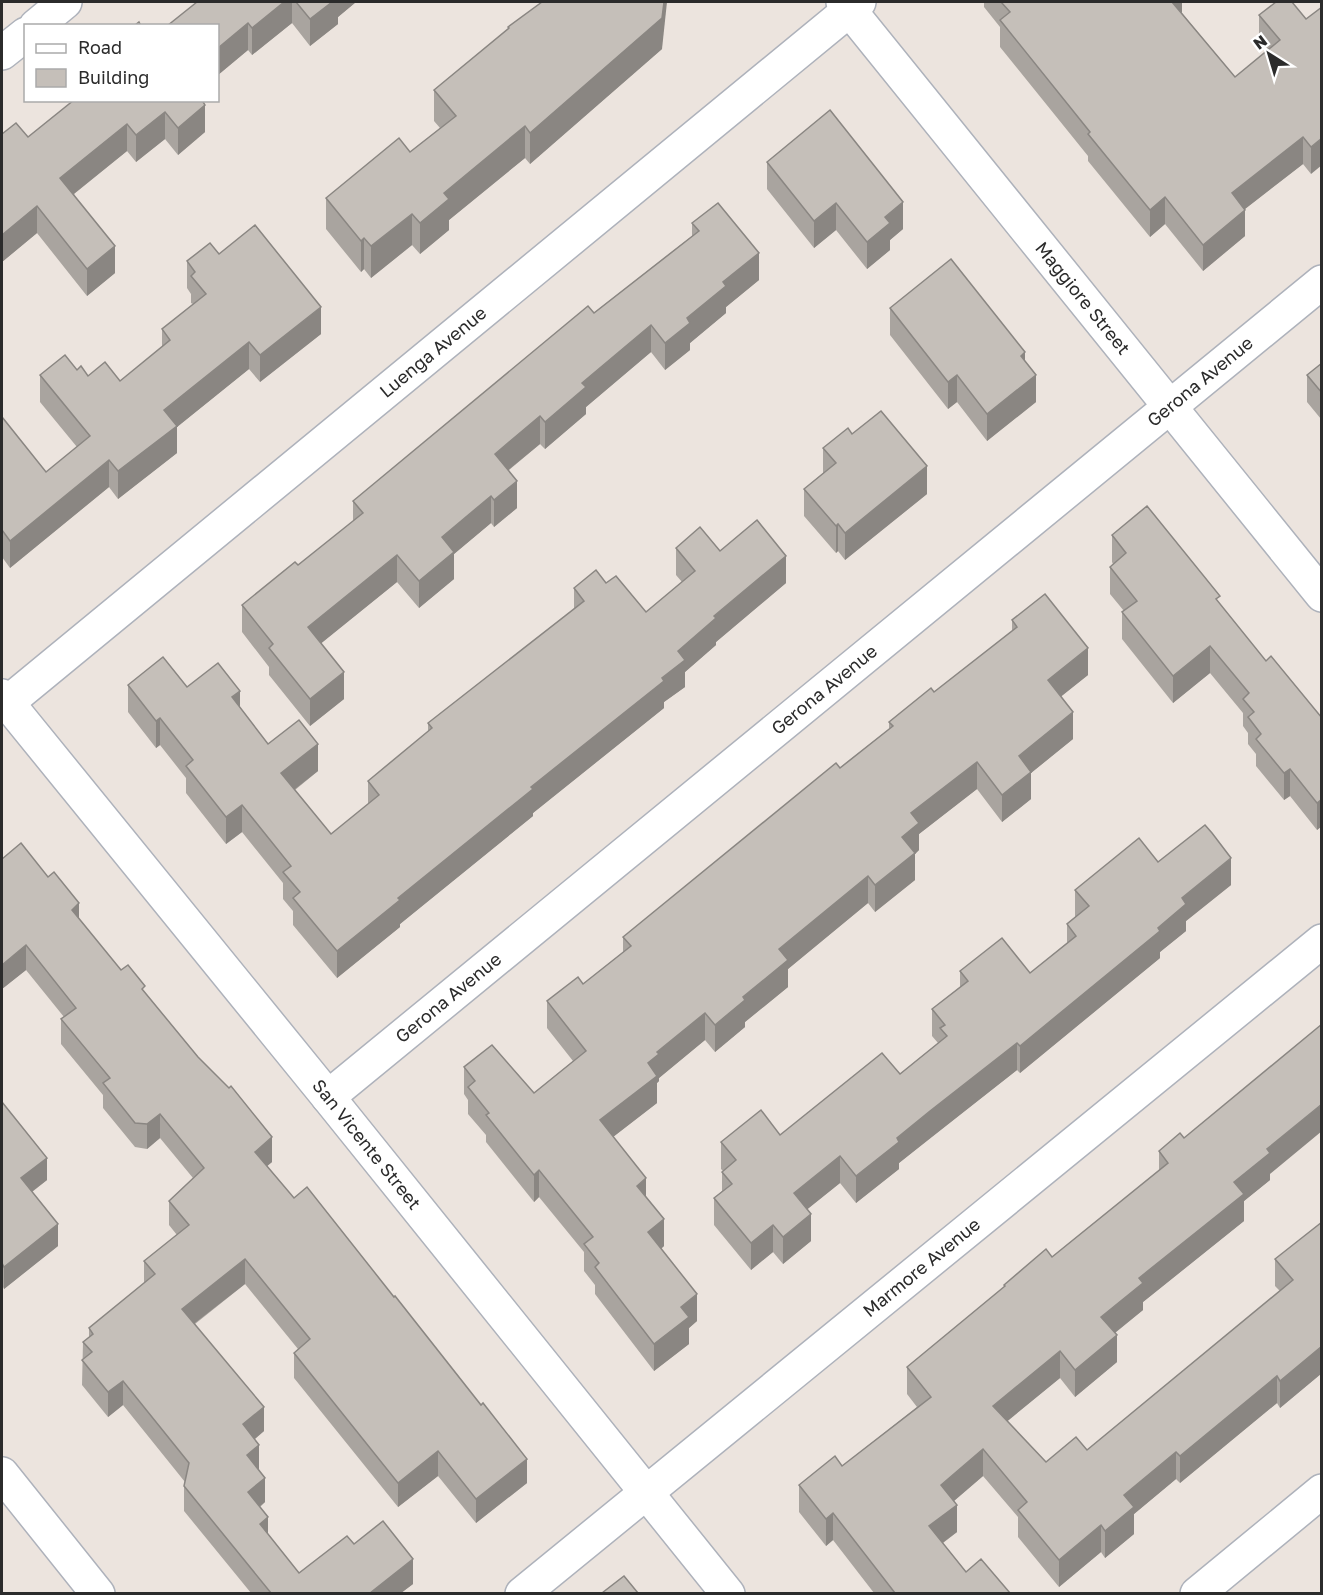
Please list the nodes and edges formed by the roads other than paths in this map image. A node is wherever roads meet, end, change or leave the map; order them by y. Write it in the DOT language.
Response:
graph roads {
  1 [pos="65,2"];
  2 [pos="851,4"];
  3 [pos="38,24"];
  4 [pos="24,36"];
  5 [pos="2,53"];
  6 [pos="1322,282"];
  7 [pos="1170,407"];
  8 [pos="1322,595"];
  9 [pos="4,699"];
  10 [pos="1322,941"];
  11 [pos="328,1097"];
  12 [pos="2,1474"];
  13 [pos="1322,1491"];
  14 [pos="647,1492"];
  15 [pos="98,1593"];
  16 [pos="522,1593"];
  17 [pos="728,1593"];
  18 [pos="1197,1593"];
  1 -- 3 [label="street"];
  2 -- 7 [label="street, Maggiore Street"];
  2 -- 9 [label="street, Luenga Avenue"];
  4 -- 5 [label="street"];
  6 -- 7 [label="street, Gerona Avenue"];
  7 -- 8 [label="street, Maggiore Street"];
  7 -- 11 [label="street, Gerona Avenue"];
  9 -- 11 [label="street, San Vicente Street"];
  10 -- 14 [label="street, Marmore Avenue"];
  11 -- 14 [label="street, San Vicente Street"];
  12 -- 15 [label="street"];
  13 -- 18 [label="street"];
  14 -- 16 [label="street, Marmore Avenue"];
  14 -- 17 [label="street, San Vicente Street"];
}
